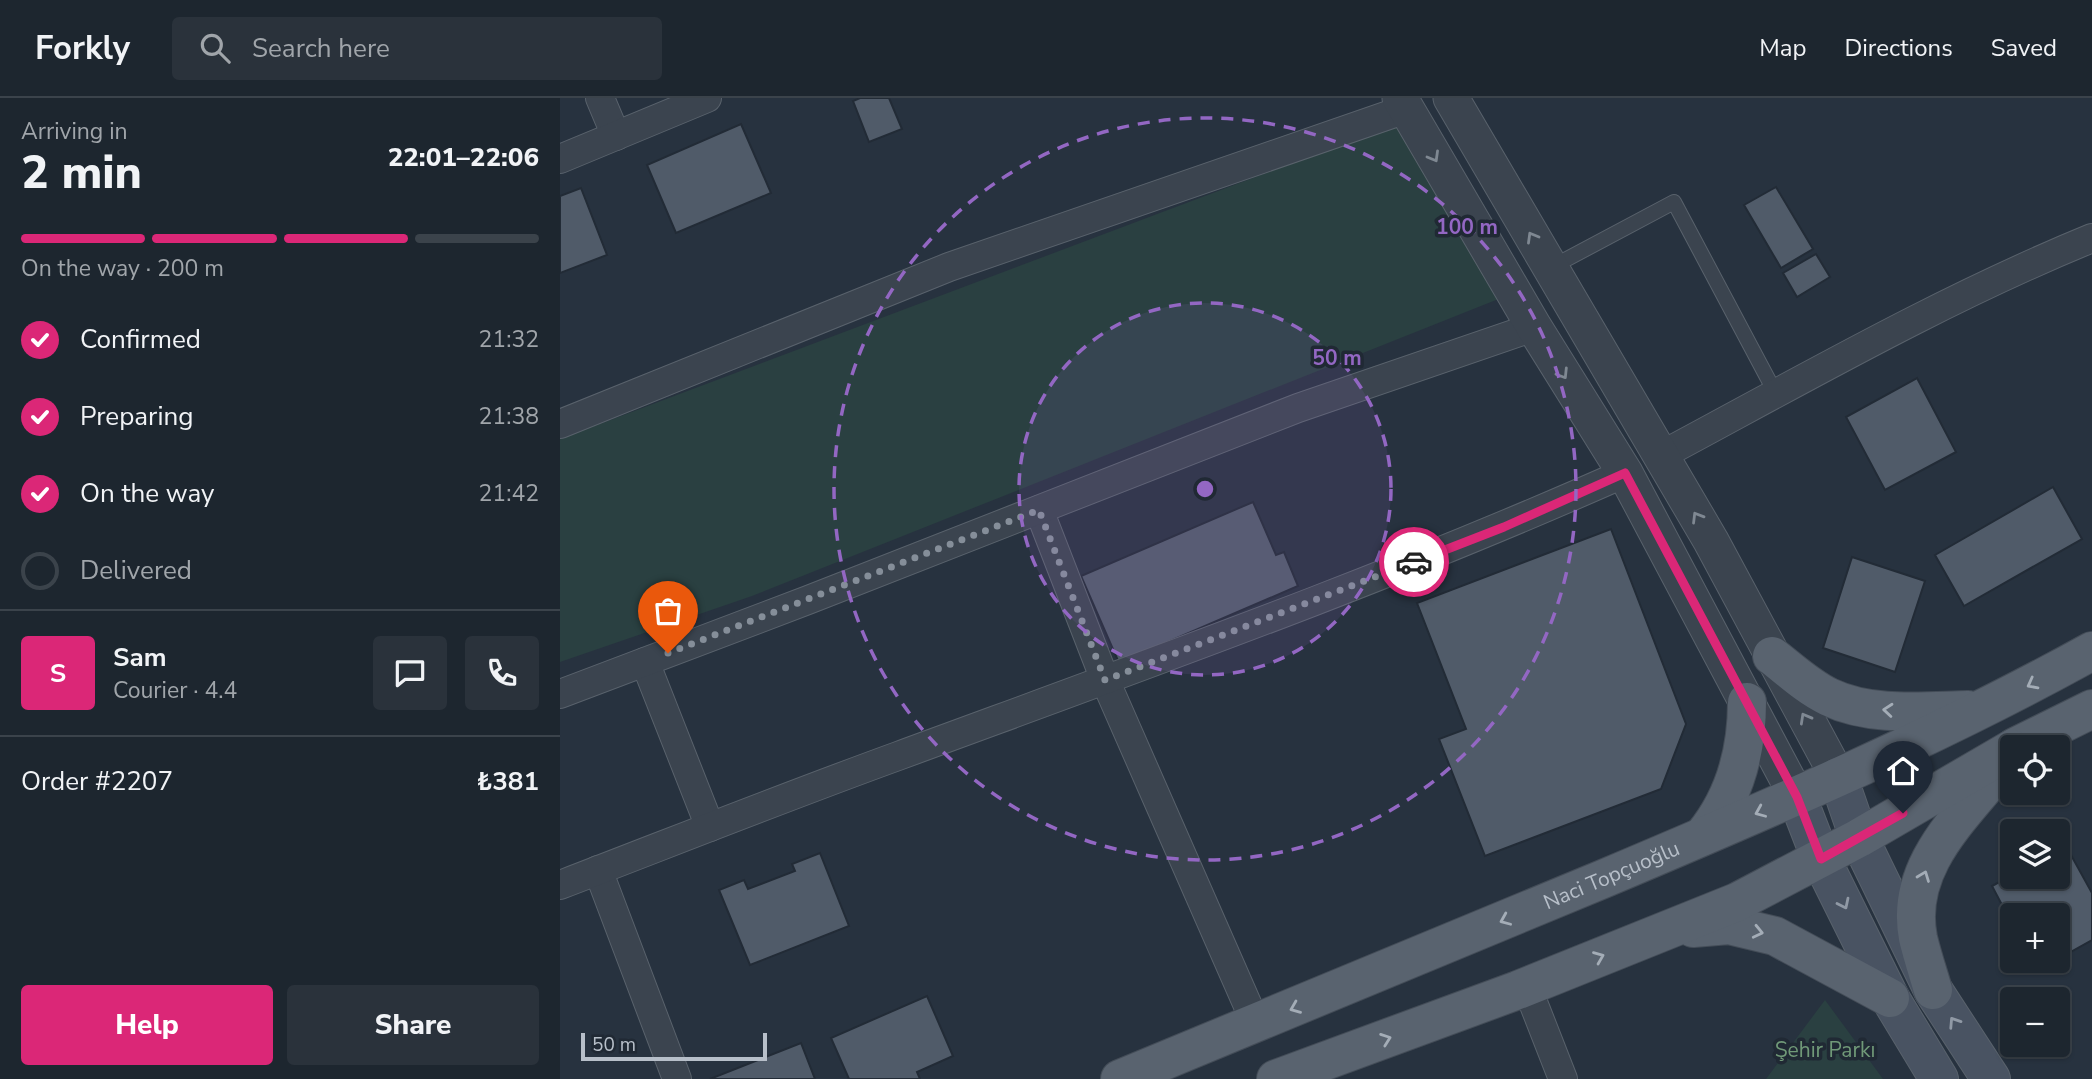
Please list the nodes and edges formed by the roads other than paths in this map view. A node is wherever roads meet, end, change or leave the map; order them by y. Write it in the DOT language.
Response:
graph roads {
  1 [pos="600,98"];
  2 [pos="707,98"];
  3 [pos="1451,98"];
  4 [pos="1403,103"];
  5 [pos="616,136"];
  6 [pos="560,159"];
  7 [pos="2092,238"];
  8 [pos="1550,268"];
  9 [pos="1534,327"];
  10 [pos="1776,394"];
  11 [pos="560,424"];
  12 [pos="1660,456"];
  13 [pos="1625,473"];
  14 [pos="1039,510"];
  15 [pos="2092,651"];
  16 [pos="1772,656"];
  17 [pos="645,662"];
  18 [pos="1105,680"];
  19 [pos="560,694"];
  20 [pos="1747,702"];
  21 [pos="1981,709"];
  22 [pos="2092,709"];
  23 [pos="2041,735"];
  24 [pos="2000,757"];
  25 [pos="2000,766"];
  26 [pos="1838,777"];
  27 [pos="1797,797"];
  28 [pos="710,827"];
  29 [pos="1703,836"];
  30 [pos="1859,838"];
  31 [pos="1821,859"];
  32 [pos="598,870"];
  33 [pos="560,885"];
  34 [pos="1666,930"];
  35 [pos="1527,986"];
  36 [pos="1933,990"];
  37 [pos="1890,998"];
  38 [pos="1256,1024"];
  39 [pos="677,1079"];
  40 [pos="1120,1079"];
  41 [pos="1276,1079"];
  42 [pos="1563,1079"];
  43 [pos="1939,1079"];
  44 [pos="1992,1079"];
  1 -- 5 [label="street"];
  2 -- 5 [label="street"];
  8 -- 3 [label="street, one-way"];
  4 -- 9 [label="street, one-way"];
  4 -- 11 [label="street"];
  5 -- 6 [label="street"];
  7 -- 10 [label="street"];
  8 -- 10 [label="lane"];
  8 -- 12 [label="street"];
  9 -- 13 [label="street, one-way"];
  9 -- 14 [label="street"];
  10 -- 12 [label="street"];
  16 -- 12 [label="street, one-way"];
  13 -- 18 [label="street"];
  13 -- 20 [label="street"];
  14 -- 17 [label="street"];
  14 -- 18 [label="street"];
  15 -- 21 [label="main road, Naci Topçuoğlu, one-way"];
  21 -- 16 [label="main road, one-way"];
  26 -- 16 [label="street, one-way"];
  17 -- 19 [label="street"];
  17 -- 28 [label="street"];
  18 -- 28 [label="street"];
  18 -- 38 [label="street"];
  20 -- 27 [label="street"];
  20 -- 29 [label="main road"];
  21 -- 26 [label="main road, Naci Topçuoğlu"];
  22 -- 23 [label="main road"];
  24 -- 30 [label="main road"];
  36 -- 25 [label="main road, one-way"];
  26 -- 27 [label="main road, Naci Topçuoğlu"];
  26 -- 30 [label="main road"];
  27 -- 29 [label="main road, Naci Topçuoğlu, one-way"];
  27 -- 31 [label="main road"];
  28 -- 32 [label="street"];
  29 -- 38 [label="main road, Naci Topçuoğlu, one-way"];
  30 -- 31 [label="main road"];
  30 -- 36 [label="main road"];
  31 -- 34 [label="main road"];
  31 -- 37 [label="main road, one-way"];
  32 -- 33 [label="street"];
  32 -- 39 [label="street"];
  35 -- 34 [label="main road, one-way"];
  34 -- 37 [label="main road, one-way"];
  41 -- 35 [label="main road, one-way"];
  35 -- 42 [label="street"];
  44 -- 36 [label="main road, one-way"];
  37 -- 43 [label="main road"];
  38 -- 40 [label="main road, Naci Topçuoğlu"];
}
